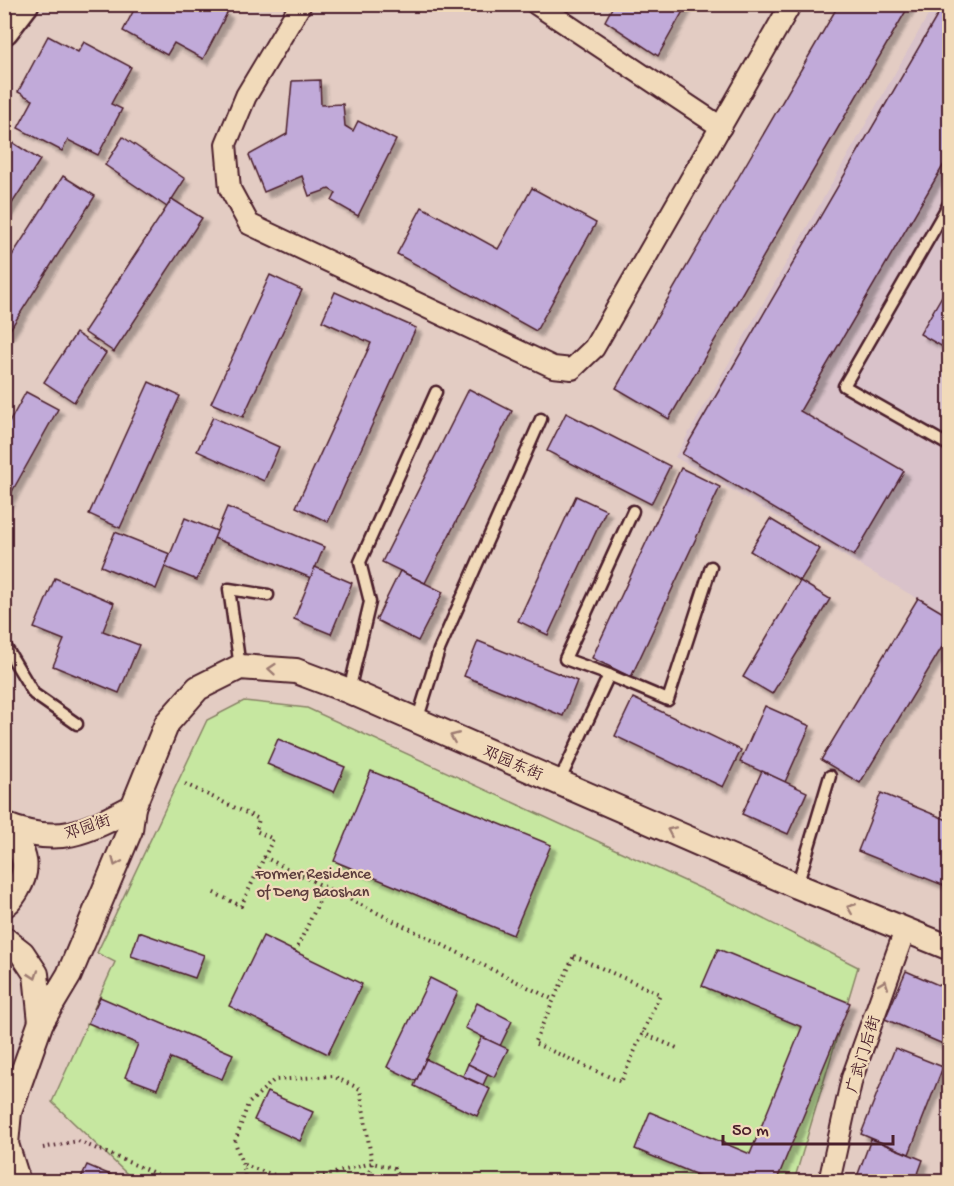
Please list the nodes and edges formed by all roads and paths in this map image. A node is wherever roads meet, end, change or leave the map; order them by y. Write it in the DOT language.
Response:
graph roads {
  1 [pos="24,4"];
  2 [pos="301,4"];
  3 [pos="791,4"];
  4 [pos="546,7"];
  5 [pos="4,30"];
  6 [pos="721,127"];
  7 [pos="950,202"];
  8 [pos="436,392"];
  9 [pos="541,419"];
  10 [pos="950,446"];
  11 [pos="633,511"];
  12 [pos="711,567"];
  13 [pos="268,595"];
  14 [pos="4,645"];
  15 [pos="240,667"];
  16 [pos="609,675"];
  17 [pos="349,691"];
  18 [pos="417,721"];
  19 [pos="77,724"];
  20 [pos="830,776"];
  21 [pos="559,782"];
  22 [pos="185,784"];
  23 [pos="133,807"];
  24 [pos="8,826"];
  25 [pos="264,857"];
  26 [pos="797,886"];
  27 [pos="326,887"];
  28 [pos="212,892"];
  29 [pos="4,905"];
  30 [pos="905,930"];
  31 [pos="4,939"];
  32 [pos="950,948"];
  33 [pos="295,952"];
  34 [pos="554,1000"];
  35 [pos="41,1022"];
  36 [pos="642,1033"];
  37 [pos="677,1048"];
  38 [pos="43,1148"];
  39 [pos="372,1163"];
  40 [pos="243,1165"];
  41 [pos="15,1181"];
  42 [pos="176,1182"];
  43 [pos="244,1182"];
  44 [pos="295,1182"];
  45 [pos="300,1182"];
  46 [pos="368,1182"];
  47 [pos="400,1182"];
  48 [pos="829,1182"];
  1 -- 5 [label="main road"];
  2 -- 6 [label="street"];
  3 -- 6 [label="street"];
  4 -- 6 [label="street"];
  7 -- 10 [label="lane"];
  8 -- 17 [label="lane"];
  9 -- 18 [label="lane"];
  11 -- 16 [label="lane"];
  12 -- 16 [label="lane"];
  13 -- 15 [label="lane"];
  14 -- 19 [label="lane"];
  17 -- 15 [label="street, 邓园东街, one-way"];
  15 -- 23 [label="street"];
  16 -- 21 [label="lane"];
  17 -- 18 [label="street, 邓园东街"];
  21 -- 18 [label="street, 邓园东街, one-way"];
  20 -- 26 [label="lane"];
  26 -- 21 [label="street, 邓园东街, one-way"];
  22 -- 25 [label="path"];
  23 -- 24 [label="street, 邓园街"];
  23 -- 35 [label="street, one-way"];
  24 -- 29 [label="street"];
  25 -- 27 [label="path"];
  25 -- 28 [label="path"];
  30 -- 26 [label="street, 邓园东街, one-way"];
  27 -- 33 [label="path"];
  27 -- 34 [label="path"];
  30 -- 32 [label="street, 邓园东街"];
  48 -- 30 [label="street, 广武门后街, one-way"];
  31 -- 35 [label="street, one-way"];
  34 -- 36 [label="path"];
  34 -- 36 [label="path"];
  35 -- 41 [label="street"];
  36 -- 37 [label="path"];
  38 -- 42 [label="path"];
  39 -- 40 [label="path"];
  39 -- 45 [label="path"];
  39 -- 46 [label="path"];
  39 -- 47 [label="path"];
  40 -- 43 [label="path"];
  40 -- 44 [label="path"];
}
